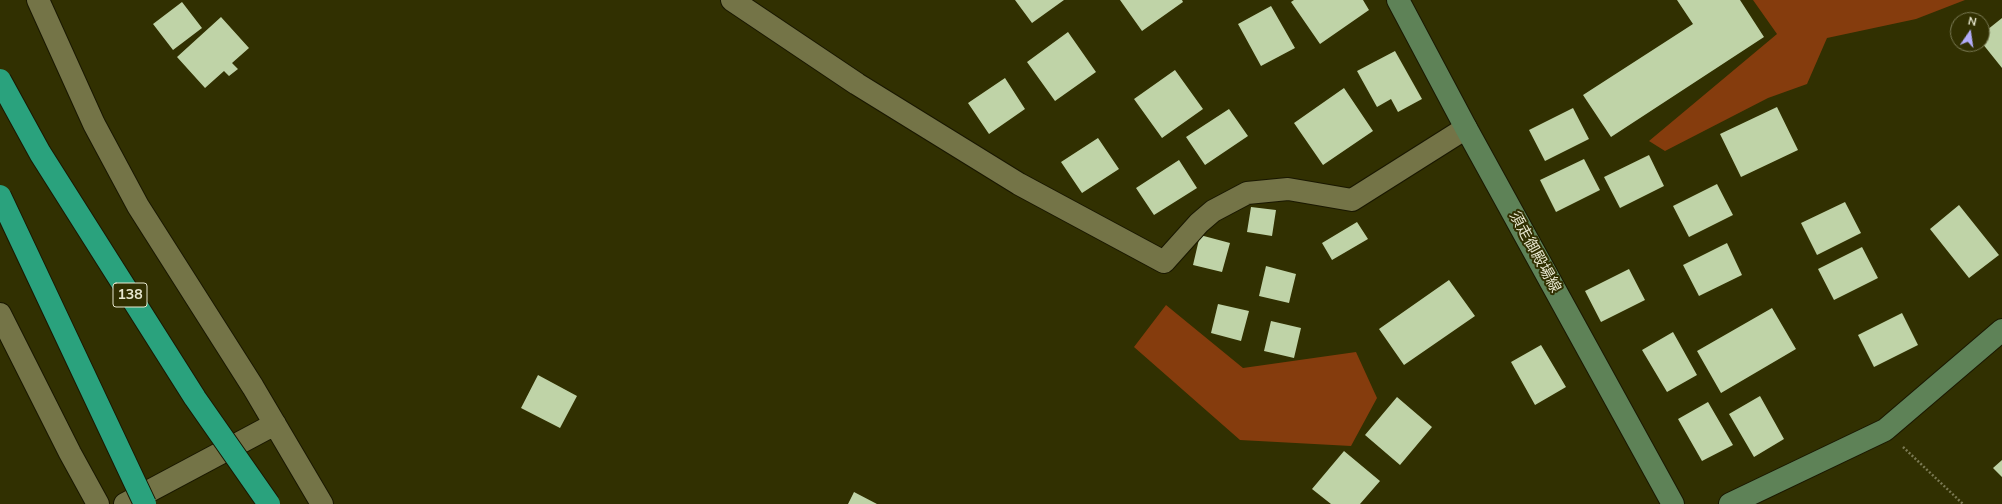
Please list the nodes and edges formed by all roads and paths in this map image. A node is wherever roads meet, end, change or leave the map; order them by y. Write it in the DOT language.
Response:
graph roads {
  1 [pos="38,0"];
  2 [pos="732,0"];
  3 [pos="1398,0"];
  4 [pos="0,80"];
  5 [pos="1466,128"];
  6 [pos="0,196"];
  7 [pos="0,314"];
  8 [pos="2002,330"];
  9 [pos="275,424"];
  10 [pos="1886,430"];
  11 [pos="98,504"];
  12 [pos="125,504"];
  13 [pos="145,504"];
  14 [pos="269,504"];
  15 [pos="322,504"];
  16 [pos="1673,504"];
  17 [pos="1730,504"];
  18 [pos="1963,504"];
  1 -- 9 [label="street"];
  2 -- 5 [label="street"];
  3 -- 5 [label="main road, 須走御殿場線"];
  4 -- 14 [label="highway, 138, bridge"];
  5 -- 16 [label="main road, 須走御殿場線"];
  6 -- 13 [label="highway, bridge"];
  7 -- 11 [label="street"];
  8 -- 10 [label="main road"];
  9 -- 12 [label="street"];
  9 -- 15 [label="street"];
  10 -- 17 [label="main road"];
  10 -- 18 [label="path"];
}
